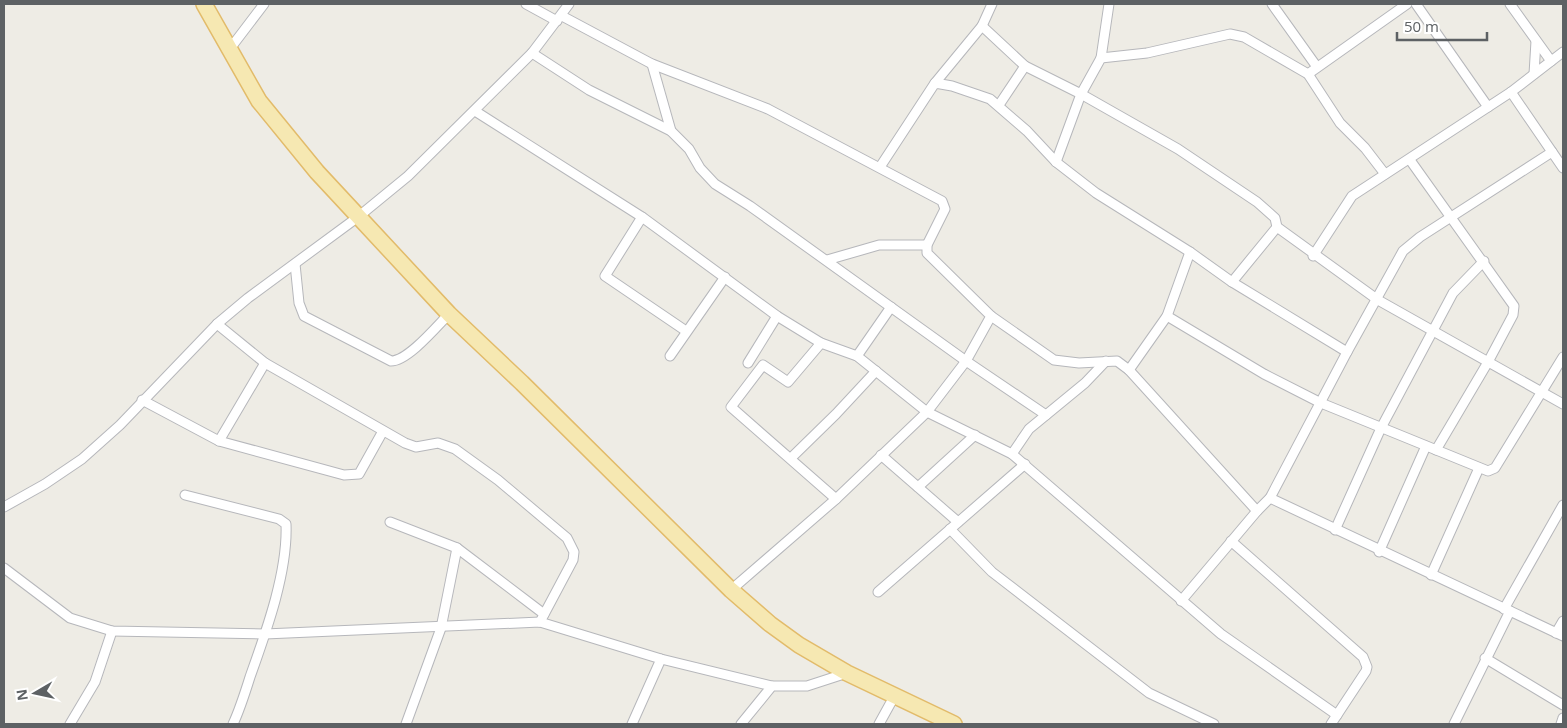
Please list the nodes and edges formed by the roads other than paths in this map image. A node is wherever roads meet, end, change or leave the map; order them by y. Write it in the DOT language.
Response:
graph roads {
  1 [pos="204,4"];
  2 [pos="264,4"];
  3 [pos="526,4"];
  4 [pos="569,4"];
  5 [pos="992,4"];
  6 [pos="1109,4"];
  7 [pos="1272,4"];
  8 [pos="1408,4"];
  9 [pos="1416,4"];
  10 [pos="1510,4"];
  11 [pos="559,19"];
  12 [pos="982,26"];
  13 [pos="1536,41"];
  14 [pos="229,50"];
  15 [pos="1563,52"];
  16 [pos="532,53"];
  17 [pos="1101,58"];
  18 [pos="1551,61"];
  19 [pos="652,64"];
  20 [pos="1025,66"];
  21 [pos="1317,67"];
  22 [pos="1308,74"];
  23 [pos="1534,74"];
  24 [pos="935,83"];
  25 [pos="1511,92"];
  26 [pos="1081,94"];
  27 [pos="999,105"];
  28 [pos="1488,107"];
  29 [pos="475,111"];
  30 [pos="671,131"];
  31 [pos="1552,152"];
  32 [pos="1410,160"];
  33 [pos="1056,162"];
  34 [pos="880,167"];
  35 [pos="1563,168"];
  36 [pos="1385,174"];
  37 [pos="358,217"];
  38 [pos="642,217"];
  39 [pos="1452,218"];
  40 [pos="1277,227"];
  41 [pos="927,245"];
  42 [pos="1190,252"];
  43 [pos="1313,256"];
  44 [pos="826,260"];
  45 [pos="1484,261"];
  46 [pos="295,264"];
  47 [pos="725,277"];
  48 [pos="1232,282"];
  49 [pos="1378,300"];
  50 [pos="891,307"];
  51 [pos="449,314"];
  52 [pos="777,316"];
  53 [pos="991,316"];
  54 [pos="1167,316"];
  55 [pos="217,324"];
  56 [pos="686,331"];
  57 [pos="1434,332"];
  58 [pos="821,342"];
  59 [pos="1347,352"];
  60 [pos="670,356"];
  61 [pos="857,356"];
  62 [pos="1563,357"];
  63 [pos="966,361"];
  64 [pos="1106,361"];
  65 [pos="1488,362"];
  66 [pos="265,363"];
  67 [pos="748,363"];
  68 [pos="1129,370"];
  69 [pos="876,371"];
  70 [pos="1543,393"];
  71 [pos="142,400"];
  72 [pos="1321,403"];
  73 [pos="1563,404"];
  74 [pos="927,412"];
  75 [pos="1046,415"];
  76 [pos="1381,428"];
  77 [pos="383,432"];
  78 [pos="975,435"];
  79 [pos="219,441"];
  80 [pos="1426,446"];
  81 [pos="1436,450"];
  82 [pos="1012,454"];
  83 [pos="881,455"];
  84 [pos="791,458"];
  85 [pos="1025,464"];
  86 [pos="1479,468"];
  87 [pos="918,487"];
  88 [pos="185,495"];
  89 [pos="1270,498"];
  90 [pos="836,499"];
  91 [pos="1563,505"];
  92 [pos="4,507"];
  93 [pos="1256,510"];
  94 [pos="390,522"];
  95 [pos="958,522"];
  96 [pos="950,529"];
  97 [pos="1335,530"];
  98 [pos="1231,542"];
  99 [pos="457,548"];
  100 [pos="1379,552"];
  101 [pos="4,568"];
  102 [pos="1430,575"];
  103 [pos="731,590"];
  104 [pos="878,592"];
  105 [pos="1181,601"];
  106 [pos="1507,610"];
  107 [pos="542,618"];
  108 [pos="1563,621"];
  109 [pos="441,628"];
  110 [pos="112,631"];
  111 [pos="266,634"];
  112 [pos="1560,635"];
  113 [pos="1485,658"];
  114 [pos="661,659"];
  115 [pos="847,673"];
  116 [pos="772,686"];
  117 [pos="895,695"];
  118 [pos="1563,705"];
  119 [pos="1336,715"];
  120 [pos="1563,718"];
  121 [pos="633,722"];
  122 [pos="70,724"];
  123 [pos="233,724"];
  124 [pos="406,724"];
  125 [pos="643,724"];
  126 [pos="741,724"];
  127 [pos="878,724"];
  128 [pos="954,724"];
  129 [pos="1214,724"];
  130 [pos="1331,724"];
  131 [pos="1454,724"];
  132 [pos="1561,724"];
  1 -- 14 [label="main road"];
  2 -- 14 [label="street"];
  3 -- 11 [label="street"];
  4 -- 11 [label="street"];
  5 -- 12 [label="street"];
  6 -- 17 [label="street"];
  7 -- 21 [label="street"];
  8 -- 21 [label="street"];
  9 -- 28 [label="street"];
  10 -- 13 [label="street"];
  11 -- 16 [label="street"];
  11 -- 19 [label="street"];
  12 -- 20 [label="street"];
  12 -- 24 [label="street"];
  13 -- 18 [label="street"];
  13 -- 23 [label="street"];
  14 -- 37 [label="main road"];
  15 -- 18 [label="street"];
  16 -- 29 [label="street"];
  16 -- 30 [label="street"];
  17 -- 22 [label="street"];
  17 -- 26 [label="street"];
  18 -- 23 [label="street"];
  19 -- 30 [label="street"];
  19 -- 34 [label="street"];
  20 -- 26 [label="street"];
  20 -- 27 [label="street"];
  21 -- 22 [label="street"];
  22 -- 36 [label="street"];
  23 -- 25 [label="street"];
  24 -- 27 [label="street"];
  24 -- 34 [label="street"];
  25 -- 28 [label="street"];
  25 -- 31 [label="street"];
  26 -- 33 [label="street"];
  26 -- 40 [label="street"];
  27 -- 33 [label="street"];
  28 -- 32 [label="street"];
  29 -- 37 [label="street"];
  29 -- 38 [label="street"];
  30 -- 44 [label="street"];
  31 -- 35 [label="street"];
  31 -- 39 [label="street"];
  32 -- 36 [label="street"];
  32 -- 39 [label="street"];
  33 -- 42 [label="street"];
  34 -- 41 [label="street"];
  36 -- 43 [label="street"];
  37 -- 46 [label="street"];
  37 -- 51 [label="main road"];
  38 -- 47 [label="street"];
  38 -- 56 [label="street"];
  39 -- 45 [label="street"];
  39 -- 49 [label="street"];
  40 -- 43 [label="street"];
  40 -- 48 [label="street"];
  41 -- 44 [label="street"];
  41 -- 53 [label="street"];
  42 -- 48 [label="street"];
  42 -- 54 [label="street"];
  43 -- 49 [label="street"];
  44 -- 50 [label="street"];
  45 -- 57 [label="street"];
  45 -- 65 [label="street"];
  46 -- 51 [label="street"];
  46 -- 55 [label="street"];
  47 -- 52 [label="street"];
  47 -- 56 [label="street"];
  48 -- 59 [label="street"];
  49 -- 57 [label="street"];
  49 -- 59 [label="street"];
  50 -- 61 [label="street"];
  50 -- 63 [label="street"];
  51 -- 103 [label="main road"];
  52 -- 58 [label="street"];
  52 -- 67 [label="street"];
  53 -- 63 [label="street"];
  53 -- 64 [label="street"];
  54 -- 68 [label="street"];
  54 -- 72 [label="street"];
  55 -- 66 [label="street"];
  55 -- 71 [label="street"];
  56 -- 60 [label="street"];
  57 -- 65 [label="street"];
  57 -- 76 [label="street"];
  58 -- 61 [label="street"];
  58 -- 84 [label="street"];
  59 -- 72 [label="street"];
  61 -- 69 [label="street"];
  62 -- 70 [label="street"];
  63 -- 74 [label="street"];
  63 -- 75 [label="street"];
  64 -- 68 [label="street"];
  64 -- 75 [label="street"];
  65 -- 70 [label="street"];
  65 -- 81 [label="street"];
  66 -- 77 [label="street"];
  66 -- 79 [label="street"];
  68 -- 93 [label="street"];
  69 -- 74 [label="street"];
  69 -- 84 [label="street"];
  70 -- 73 [label="street"];
  70 -- 86 [label="street"];
  71 -- 79 [label="street"];
  71 -- 92 [label="street"];
  72 -- 76 [label="street"];
  72 -- 89 [label="street"];
  74 -- 78 [label="street"];
  74 -- 83 [label="street"];
  75 -- 82 [label="street"];
  76 -- 80 [label="street"];
  76 -- 97 [label="street"];
  77 -- 79 [label="street"];
  77 -- 107 [label="street"];
  78 -- 82 [label="street"];
  78 -- 87 [label="street"];
  80 -- 81 [label="street"];
  80 -- 100 [label="street"];
  81 -- 86 [label="street"];
  82 -- 85 [label="street"];
  83 -- 87 [label="street"];
  83 -- 90 [label="street"];
  84 -- 90 [label="street"];
  85 -- 95 [label="street"];
  85 -- 105 [label="street"];
  86 -- 102 [label="street"];
  87 -- 95 [label="street"];
  88 -- 111 [label="street"];
  89 -- 93 [label="street"];
  89 -- 97 [label="street"];
  90 -- 103 [label="street"];
  91 -- 106 [label="street"];
  93 -- 98 [label="street"];
  94 -- 99 [label="street"];
  95 -- 96 [label="street"];
  96 -- 104 [label="street"];
  96 -- 129 [label="street"];
  97 -- 100 [label="street"];
  98 -- 105 [label="street"];
  98 -- 119 [label="street"];
  99 -- 107 [label="street"];
  99 -- 109 [label="street"];
  100 -- 102 [label="street"];
  101 -- 110 [label="street"];
  102 -- 106 [label="street"];
  103 -- 115 [label="main road"];
  105 -- 119 [label="street"];
  106 -- 112 [label="street"];
  106 -- 113 [label="street"];
  107 -- 109 [label="street"];
  107 -- 114 [label="street"];
  108 -- 112 [label="street"];
  109 -- 111 [label="street"];
  109 -- 124 [label="street"];
  110 -- 111 [label="street"];
  110 -- 122 [label="street"];
  111 -- 123 [label="street"];
  113 -- 118 [label="street"];
  113 -- 131 [label="street"];
  114 -- 116 [label="street"];
  114 -- 121 [label="street"];
  115 -- 116 [label="street"];
  115 -- 117 [label="main road"];
  116 -- 126 [label="street"];
  117 -- 127 [label="street"];
  117 -- 128 [label="main road"];
  119 -- 130 [label="street"];
  120 -- 132 [label="street"];
  121 -- 125 [label="street"];
}
